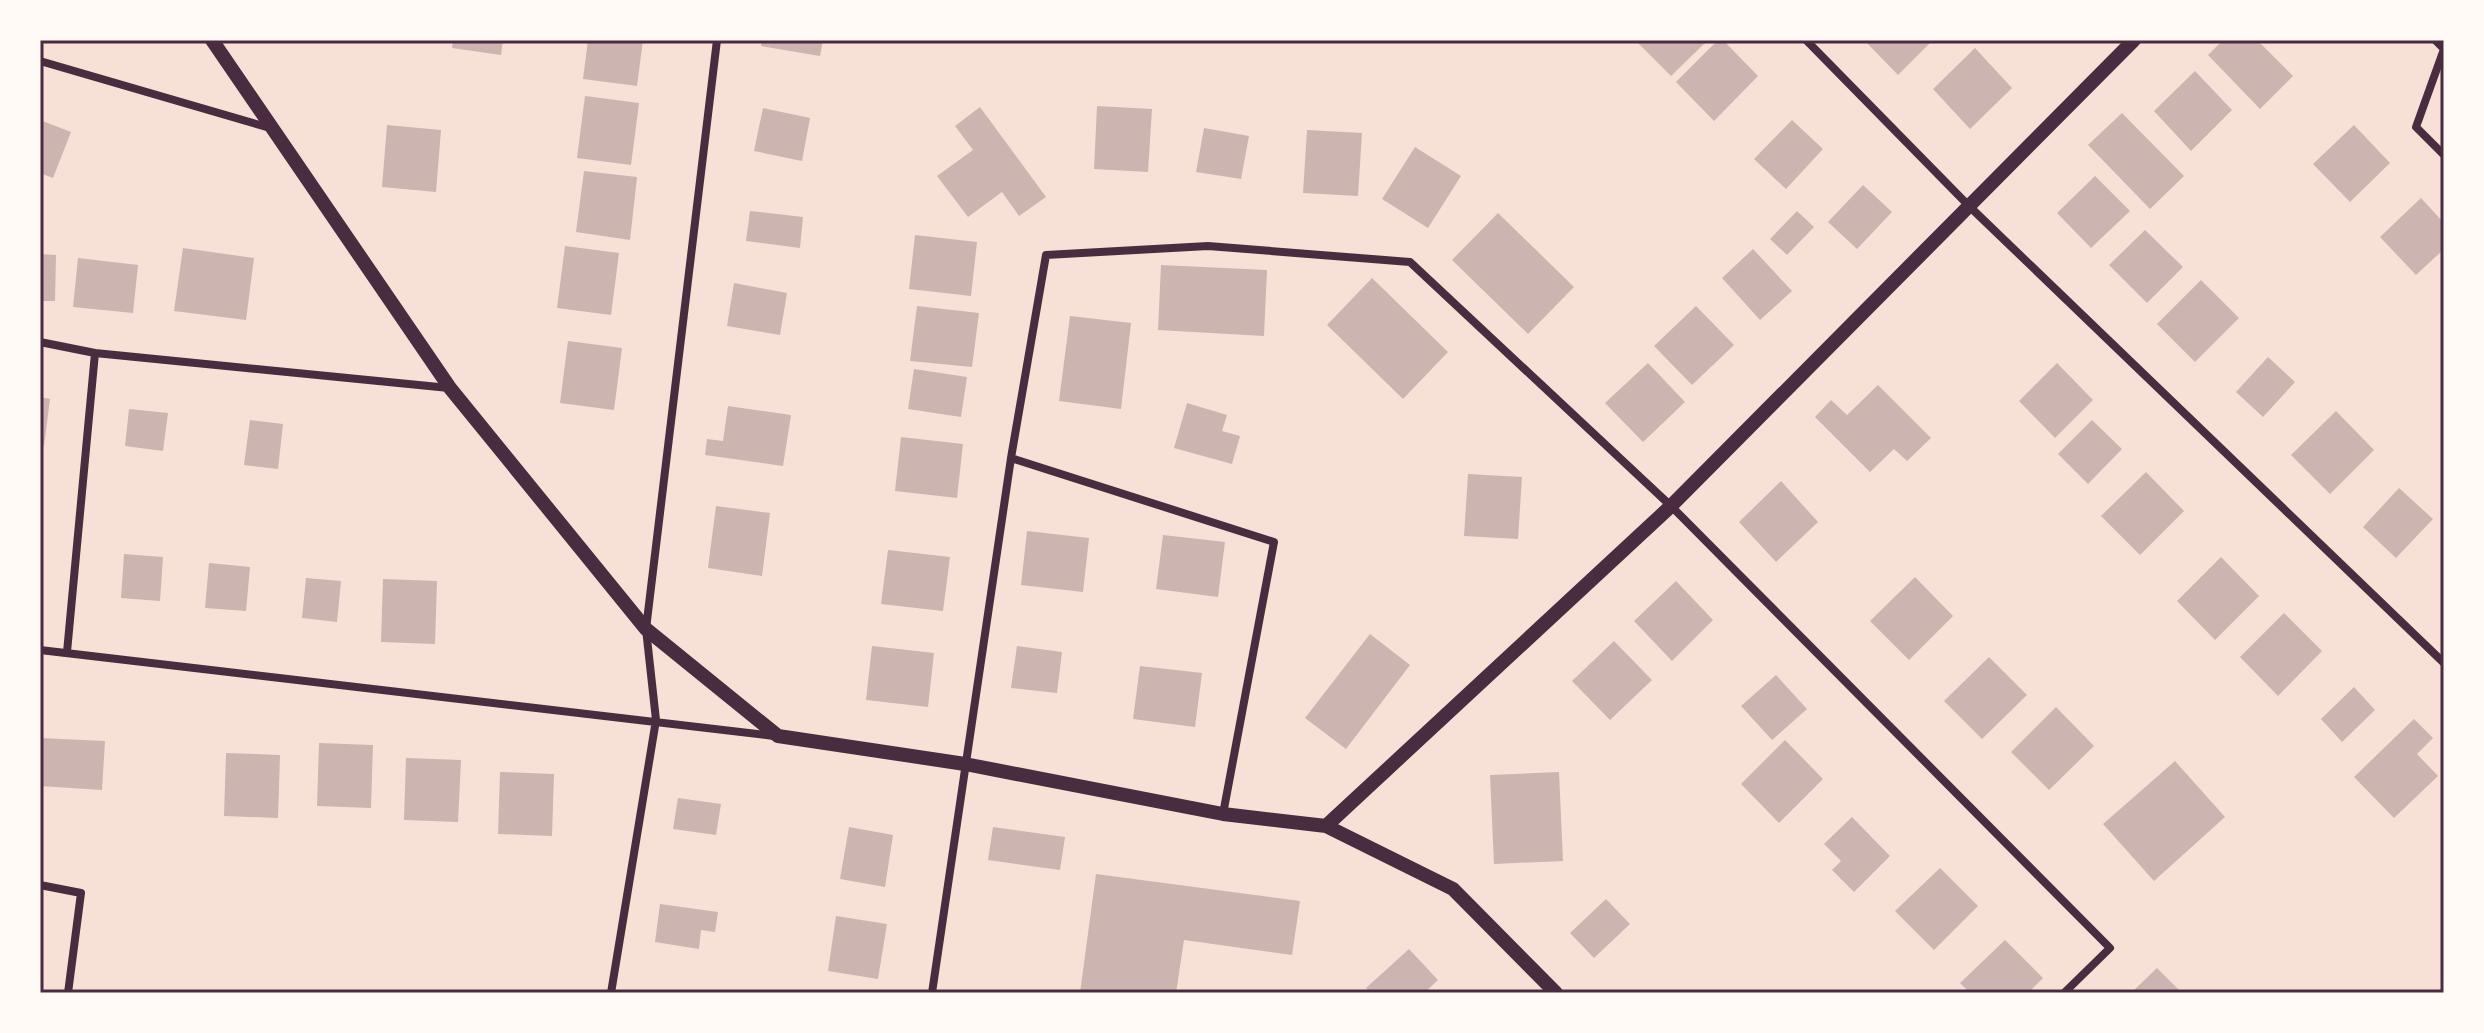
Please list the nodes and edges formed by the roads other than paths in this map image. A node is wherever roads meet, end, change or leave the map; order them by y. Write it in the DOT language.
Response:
graph roads {
  1 [pos="212,40"];
  2 [pos="717,40"];
  3 [pos="1806,40"];
  4 [pos="2134,40"];
  5 [pos="2435,40"];
  6 [pos="2444,49"];
  7 [pos="40,61"];
  8 [pos="272,129"];
  9 [pos="2444,155"];
  10 [pos="1970,207"];
  11 [pos="40,342"];
  12 [pos="95,353"];
  13 [pos="450,388"];
  14 [pos="1011,458"];
  15 [pos="1671,506"];
  16 [pos="646,629"];
  17 [pos="40,650"];
  18 [pos="67,652"];
  19 [pos="2444,663"];
  20 [pos="656,720"];
  21 [pos="778,736"];
  22 [pos="965,764"];
  23 [pos="1223,814"];
  24 [pos="1326,826"];
  25 [pos="40,885"];
  26 [pos="68,993"];
  27 [pos="611,993"];
  28 [pos="932,993"];
  29 [pos="1556,993"];
  30 [pos="2064,993"];
  1 -- 8 [label="street"];
  2 -- 16 [label="street"];
  3 -- 10 [label="street"];
  4 -- 10 [label="street"];
  5 -- 6 [label="street"];
  6 -- 9 [label="street"];
  7 -- 8 [label="street"];
  8 -- 13 [label="street"];
  10 -- 15 [label="street"];
  10 -- 19 [label="street"];
  11 -- 12 [label="street"];
  12 -- 13 [label="street"];
  12 -- 18 [label="street"];
  13 -- 16 [label="street"];
  14 -- 15 [label="street"];
  14 -- 22 [label="street"];
  14 -- 23 [label="street"];
  15 -- 24 [label="street"];
  15 -- 30 [label="street"];
  16 -- 20 [label="street"];
  16 -- 21 [label="street"];
  17 -- 18 [label="street"];
  18 -- 20 [label="street"];
  20 -- 21 [label="street"];
  20 -- 27 [label="street"];
  21 -- 22 [label="street"];
  22 -- 23 [label="street"];
  22 -- 28 [label="street"];
  23 -- 24 [label="street"];
  24 -- 29 [label="street"];
  25 -- 26 [label="street"];
}
